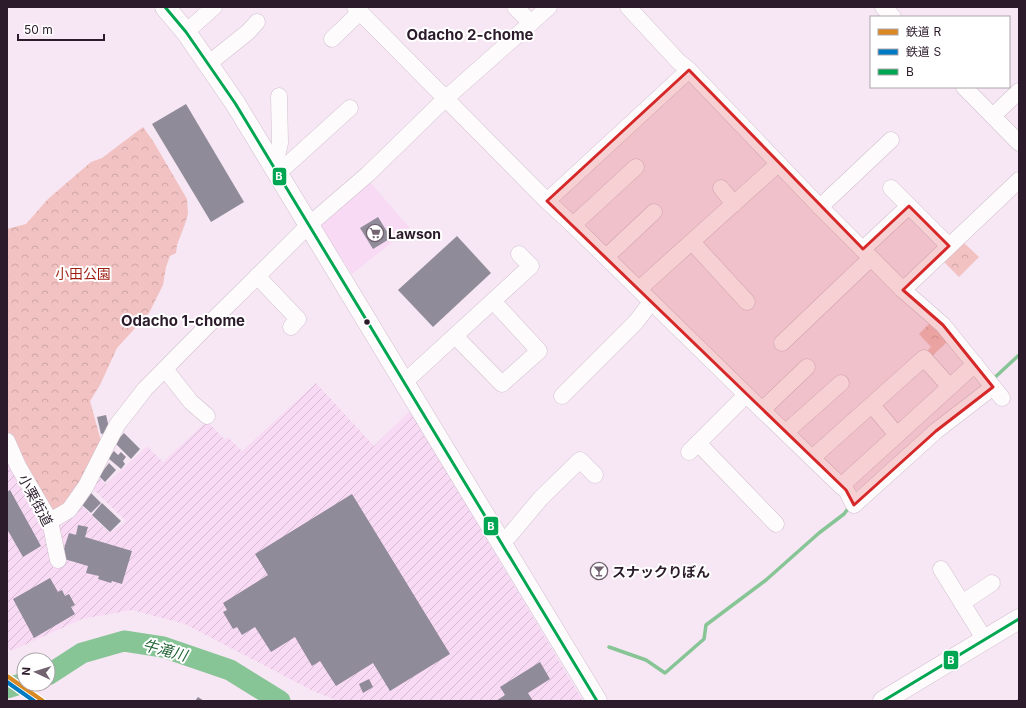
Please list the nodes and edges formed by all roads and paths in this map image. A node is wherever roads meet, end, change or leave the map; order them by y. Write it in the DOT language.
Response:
graph roads {
  1 [pos="165,7"];
  2 [pos="214,7"];
  3 [pos="515,7"];
  4 [pos="549,7"];
  5 [pos="628,7"];
  6 [pos="883,7"];
  7 [pos="358,10"];
  8 [pos="892,16"];
  9 [pos="257,22"];
  10 [pos="531,23"];
  11 [pos="186,32"];
  12 [pos="332,39"];
  13 [pos="208,64"];
  14 [pos="689,70"];
  15 [pos="965,88"];
  16 [pos="1019,91"];
  17 [pos="279,96"];
  18 [pos="445,99"];
  19 [pos="350,108"];
  20 [pos="993,116"];
  21 [pos="891,140"];
  22 [pos="1019,143"];
  23 [pos="778,164"];
  24 [pos="274,166"];
  25 [pos="636,167"];
  26 [pos="1019,180"];
  27 [pos="721,188"];
  28 [pos="891,188"];
  29 [pos="547,201"];
  30 [pos="734,204"];
  31 [pos="909,206"];
  32 [pos="820,207"];
  33 [pos="654,212"];
  34 [pos="310,224"];
  35 [pos="573,225"];
  36 [pos="692,242"];
  37 [pos="949,246"];
  38 [pos="519,254"];
  39 [pos="867,254"];
  40 [pos="606,257"];
  41 [pos="257,276"];
  42 [pos="639,289"];
  43 [pos="903,290"];
  44 [pos="493,301"];
  45 [pos="651,302"];
  46 [pos="748,302"];
  47 [pos="290,328"];
  48 [pos="455,336"];
  49 [pos="782,343"];
  50 [pos="975,364"];
  51 [pos="807,367"];
  52 [pos="165,369"];
  53 [pos="404,381"];
  54 [pos="841,383"];
  55 [pos="950,387"];
  56 [pos="746,395"];
  57 [pos="562,396"];
  58 [pos="872,405"];
  59 [pos="762,410"];
  60 [pos="207,416"];
  61 [pos="786,432"];
  62 [pos="897,435"];
  63 [pos="7,441"];
  64 [pos="812,458"];
  65 [pos="595,475"];
  66 [pos="841,486"];
  67 [pos="50,521"];
  68 [pos="776,524"];
  69 [pos="501,541"];
  70 [pos="58,560"];
  71 [pos="941,569"];
  72 [pos="992,582"];
  73 [pos="962,603"];
  74 [pos="1019,619"];
  75 [pos="985,640"];
  76 [pos="890,699"];
  77 [pos="597,701"];
  1 -- 11 [label="main road"];
  2 -- 11 [label="street"];
  3 -- 10 [label="street"];
  4 -- 10 [label="street"];
  5 -- 14 [label="street"];
  6 -- 8 [label="street"];
  7 -- 12 [label="street"];
  7 -- 18 [label="street"];
  9 -- 13 [label="street"];
  10 -- 18 [label="street"];
  11 -- 13 [label="main road"];
  13 -- 24 [label="main road"];
  14 -- 23 [label="street"];
  14 -- 29 [label="street"];
  15 -- 20 [label="street"];
  16 -- 20 [label="street"];
  17 -- 24 [label="street"];
  18 -- 29 [label="street"];
  18 -- 34 [label="street"];
  19 -- 24 [label="street"];
  20 -- 22 [label="street"];
  21 -- 32 [label="street"];
  23 -- 30 [label="street"];
  23 -- 32 [label="street"];
  24 -- 34 [label="main road"];
  25 -- 35 [label="street"];
  26 -- 37 [label="street"];
  27 -- 30 [label="street"];
  28 -- 31 [label="street"];
  29 -- 35 [label="street"];
  30 -- 36 [label="street"];
  31 -- 37 [label="street"];
  31 -- 39 [label="street"];
  32 -- 39 [label="street"];
  33 -- 40 [label="street"];
  34 -- 41 [label="street"];
  34 -- 53 [label="main road"];
  35 -- 40 [label="street"];
  36 -- 42 [label="street"];
  36 -- 46 [label="street"];
  37 -- 43 [label="street"];
  38 -- 44 [label="street"];
  39 -- 43 [label="street"];
  39 -- 49 [label="street"];
  40 -- 42 [label="street"];
  41 -- 47 [label="street"];
  41 -- 52 [label="street"];
  42 -- 45 [label="street"];
  43 -- 50 [label="street"];
  44 -- 48 [label="street"];
  44 -- 48 [label="street"];
  45 -- 56 [label="street"];
  45 -- 57 [label="street"];
  48 -- 53 [label="street"];
  50 -- 55 [label="street"];
  50 -- 66 [label="street"];
  51 -- 59 [label="street"];
  52 -- 60 [label="street"];
  52 -- 67 [label="street"];
  53 -- 69 [label="main road"];
  54 -- 61 [label="street"];
  55 -- 58 [label="street"];
  55 -- 62 [label="street"];
  56 -- 59 [label="street"];
  56 -- 68 [label="street"];
  58 -- 62 [label="street"];
  58 -- 64 [label="street"];
  59 -- 61 [label="street"];
  61 -- 64 [label="street"];
  62 -- 66 [label="street"];
  63 -- 67 [label="street, 小栗街道"];
  64 -- 66 [label="street"];
  65 -- 69 [label="street"];
  67 -- 70 [label="street, 小栗街道"];
  69 -- 77 [label="main road"];
  71 -- 73 [label="street"];
  72 -- 73 [label="street"];
  73 -- 75 [label="street"];
  74 -- 75 [label="main road"];
  75 -- 76 [label="main road"];
}
